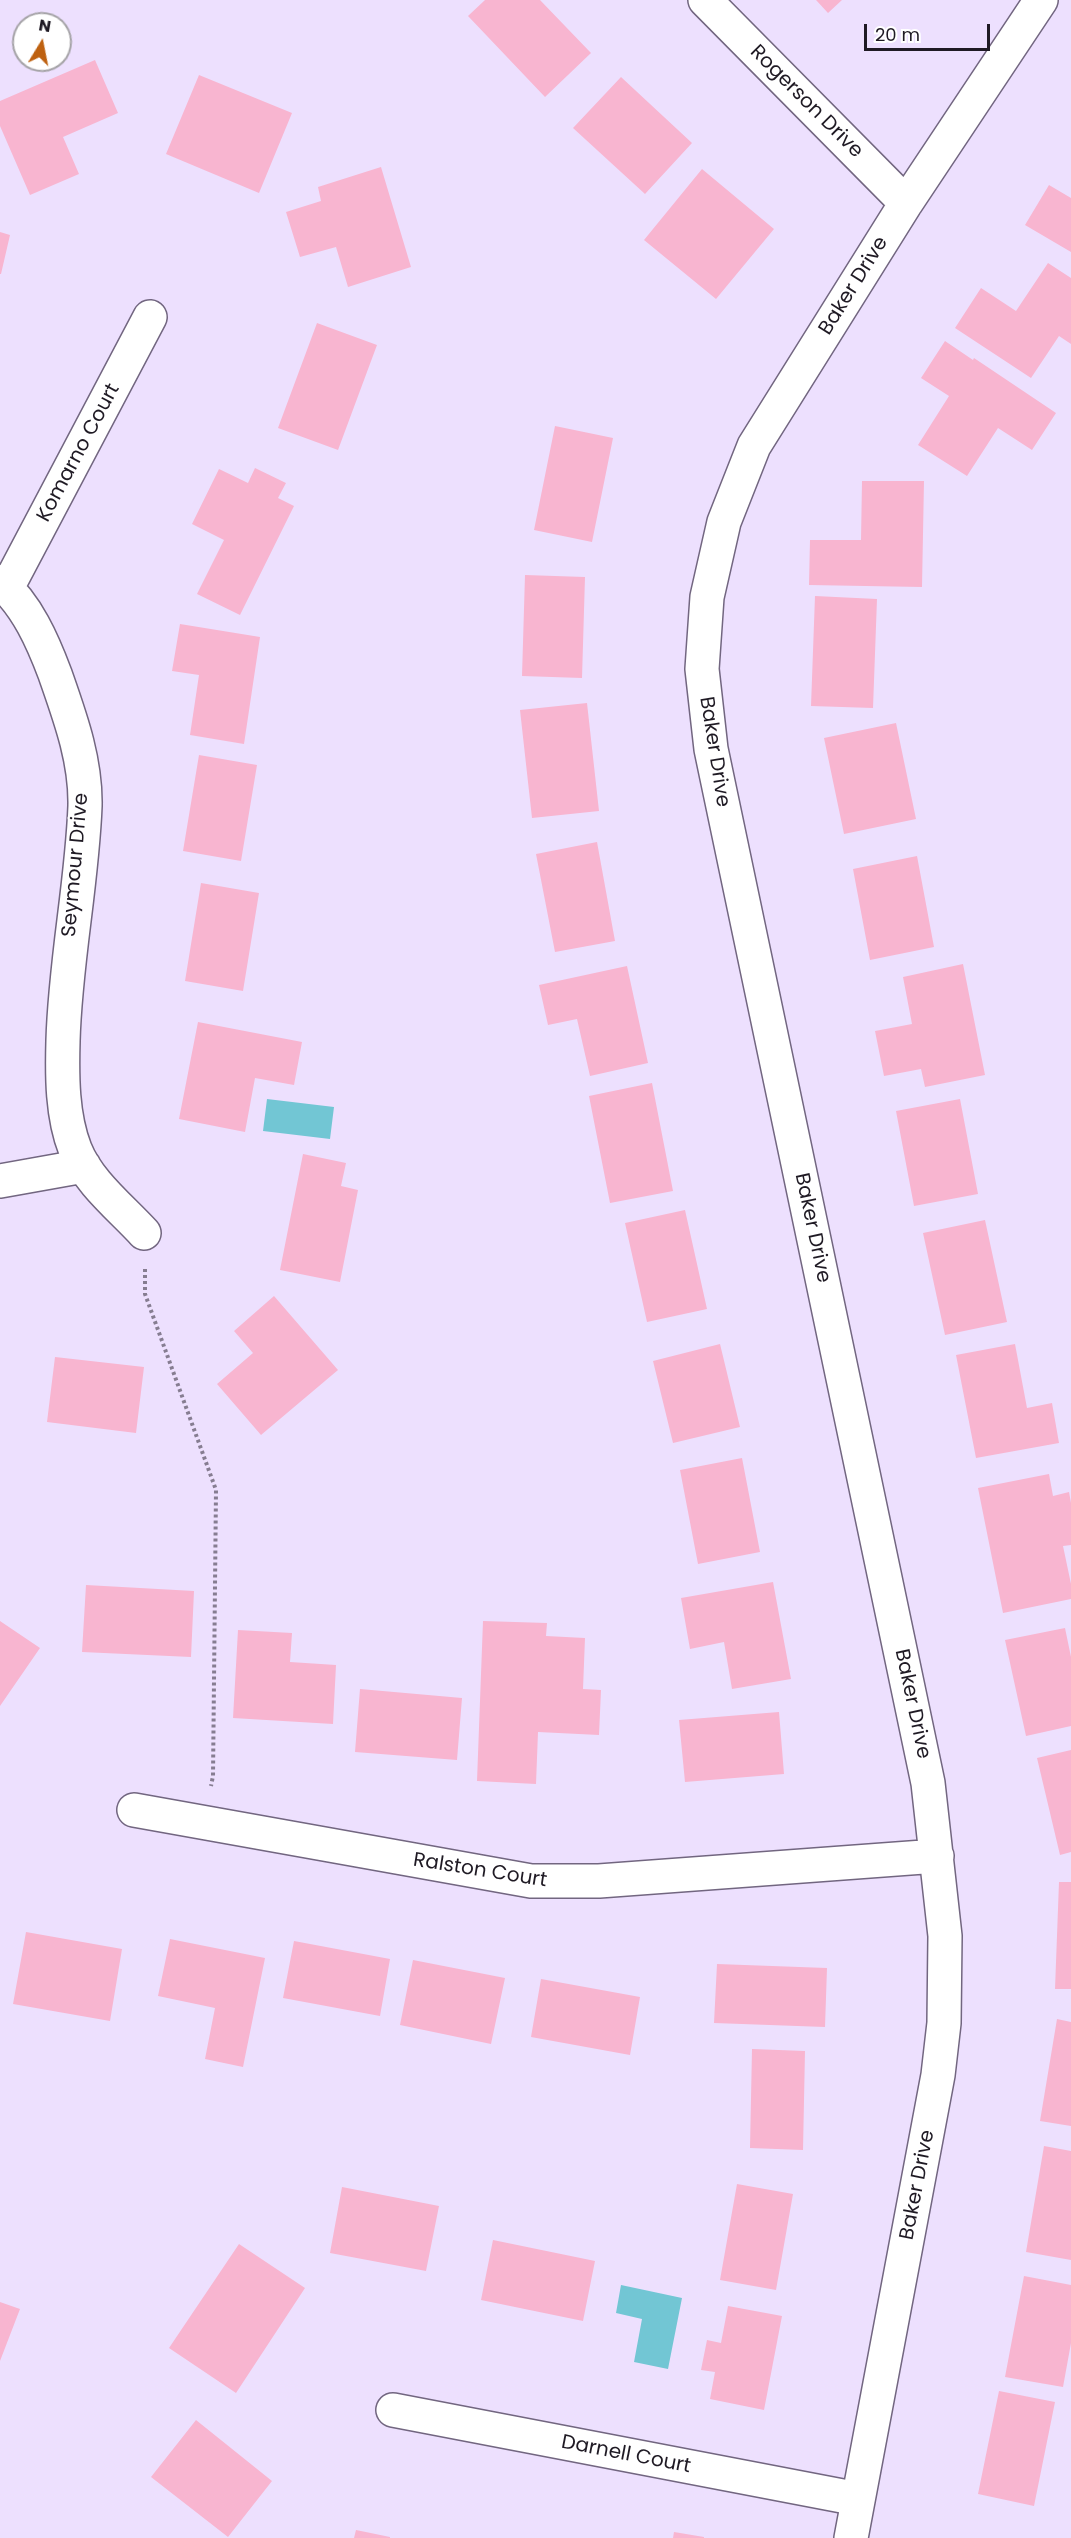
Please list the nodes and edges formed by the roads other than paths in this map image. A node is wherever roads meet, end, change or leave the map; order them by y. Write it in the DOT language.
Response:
graph roads {
  1 [pos="705,0"];
  2 [pos="1041,0"];
  3 [pos="906,203"];
  4 [pos="150,317"];
  5 [pos="4,585"];
  6 [pos="84,1166"];
  7 [pos="0,1181"];
  8 [pos="144,1233"];
  9 [pos="134,1810"];
  10 [pos="937,1856"];
  11 [pos="393,2410"];
  12 [pos="858,2499"];
  13 [pos="851,2538"];
  1 -- 3 [label="street, Rogerson Drive"];
  2 -- 3 [label="street, Baker Drive"];
  3 -- 10 [label="street, Baker Drive"];
  4 -- 5 [label="street, Komarno Court"];
  5 -- 6 [label="street, Seymour Drive"];
  6 -- 7 [label="street"];
  6 -- 8 [label="street, Seymour Drive"];
  9 -- 10 [label="street, Ralston Court"];
  10 -- 12 [label="street, Baker Drive"];
  11 -- 12 [label="street, Darnell Court"];
  12 -- 13 [label="street, Baker Drive"];
}
